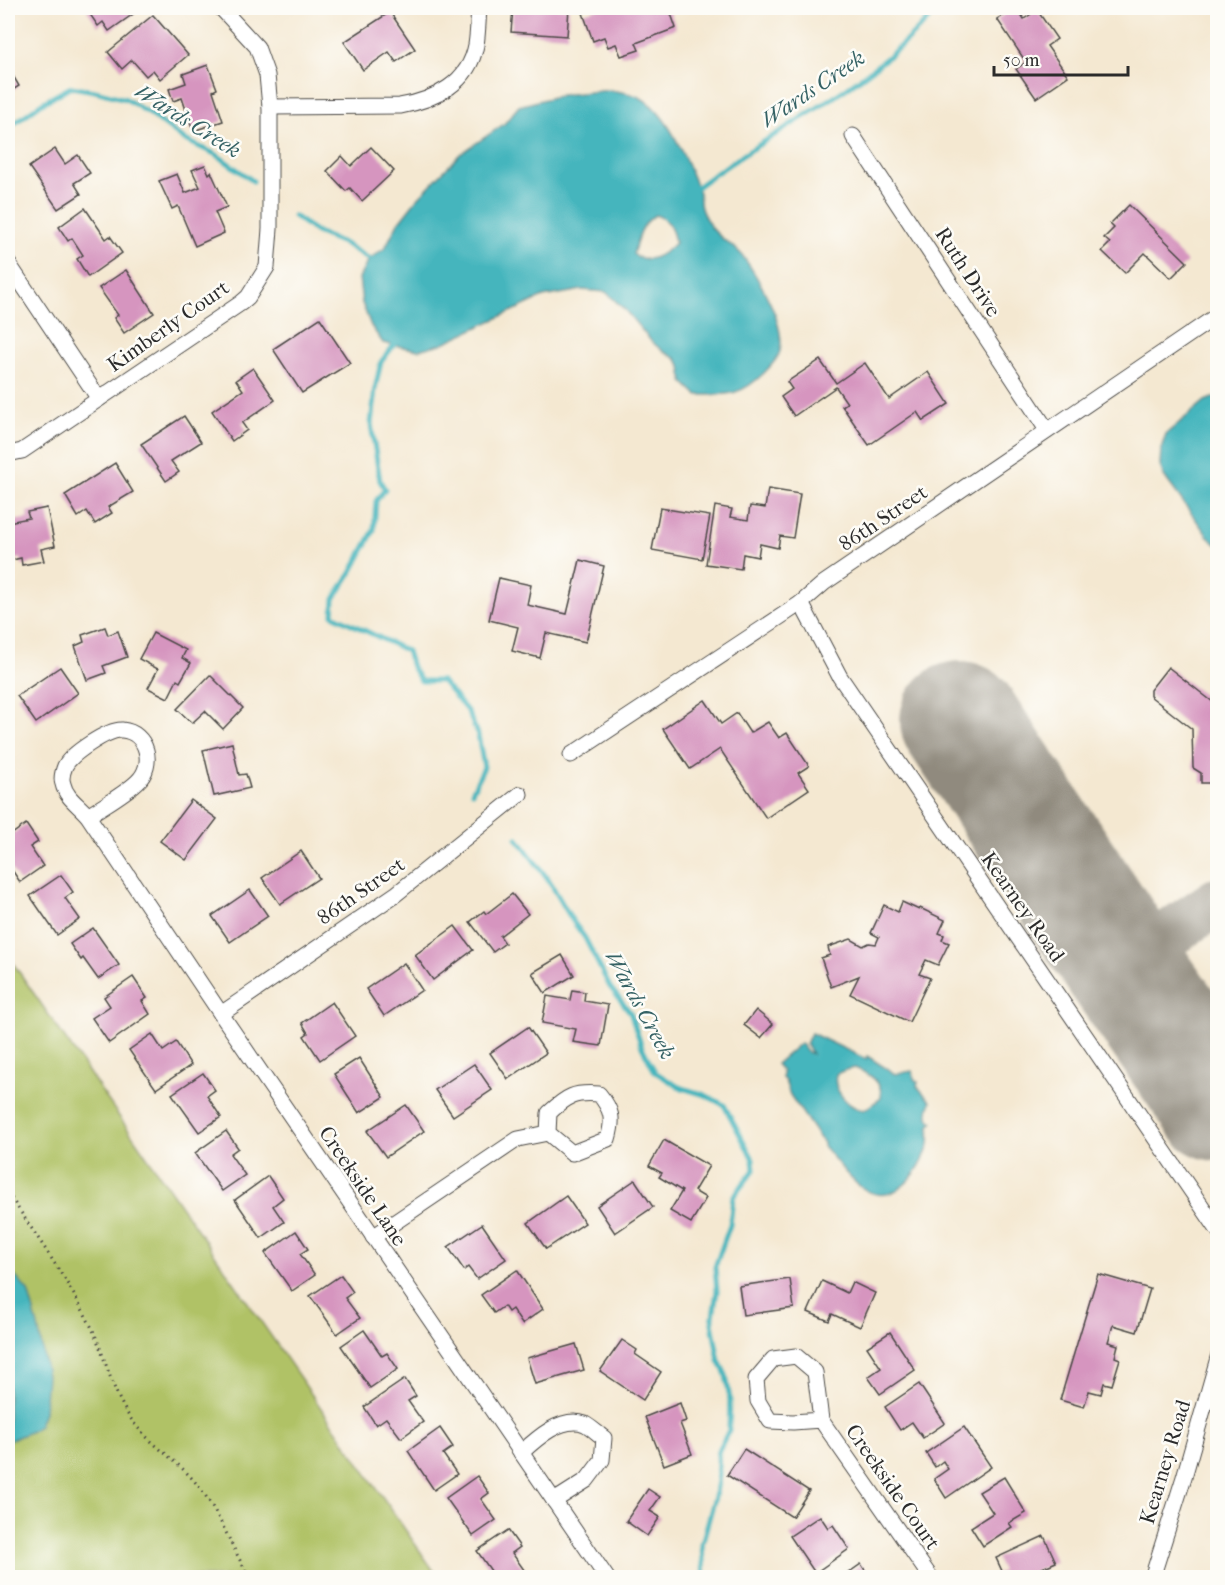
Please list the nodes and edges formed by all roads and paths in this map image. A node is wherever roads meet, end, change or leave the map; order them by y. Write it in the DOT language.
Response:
graph roads {
  1 [pos="221,8"];
  2 [pos="479,8"];
  3 [pos="270,107"];
  4 [pos="853,136"];
  5 [pos="8,263"];
  6 [pos="1218,315"];
  7 [pos="99,399"];
  8 [pos="1047,430"];
  9 [pos="8,454"];
  10 [pos="801,603"];
  11 [pos="571,755"];
  12 [pos="520,794"];
  13 [pos="88,816"];
  14 [pos="221,1014"];
  15 [pos="548,1133"];
  16 [pos="8,1193"];
  17 [pos="1218,1230"];
  18 [pos="373,1237"];
  19 [pos="1218,1358"];
  20 [pos="821,1420"];
  21 [pos="521,1452"];
  22 [pos="554,1501"];
  23 [pos="250,1578"];
  24 [pos="607,1578"];
  25 [pos="931,1578"];
  26 [pos="1152,1578"];
  1 -- 3 [label="street, Kimberly Court"];
  2 -- 3 [label="street"];
  3 -- 7 [label="street, Kimberly Court"];
  4 -- 8 [label="street, Ruth Drive"];
  5 -- 7 [label="street"];
  6 -- 8 [label="street, 86th Street"];
  7 -- 9 [label="street, Kimberly Court"];
  8 -- 10 [label="street, 86th Street"];
  10 -- 11 [label="street, 86th Street"];
  10 -- 17 [label="street, Kearney Road"];
  12 -- 14 [label="street, 86th Street"];
  13 -- 13 [label="street, Creekside Lane"];
  13 -- 14 [label="street, Creekside Lane"];
  14 -- 18 [label="street, Creekside Lane"];
  15 -- 15 [label="street"];
  15 -- 18 [label="street"];
  16 -- 23 [label="path"];
  18 -- 21 [label="street, Creekside Lane"];
  19 -- 26 [label="street, Kearney Road"];
  20 -- 20 [label="street, Creekside Court"];
  20 -- 25 [label="street, Creekside Court"];
  21 -- 22 [label="street, Creekside Lane"];
  21 -- 22 [label="street"];
  22 -- 24 [label="street, Creekside Lane"];
}
